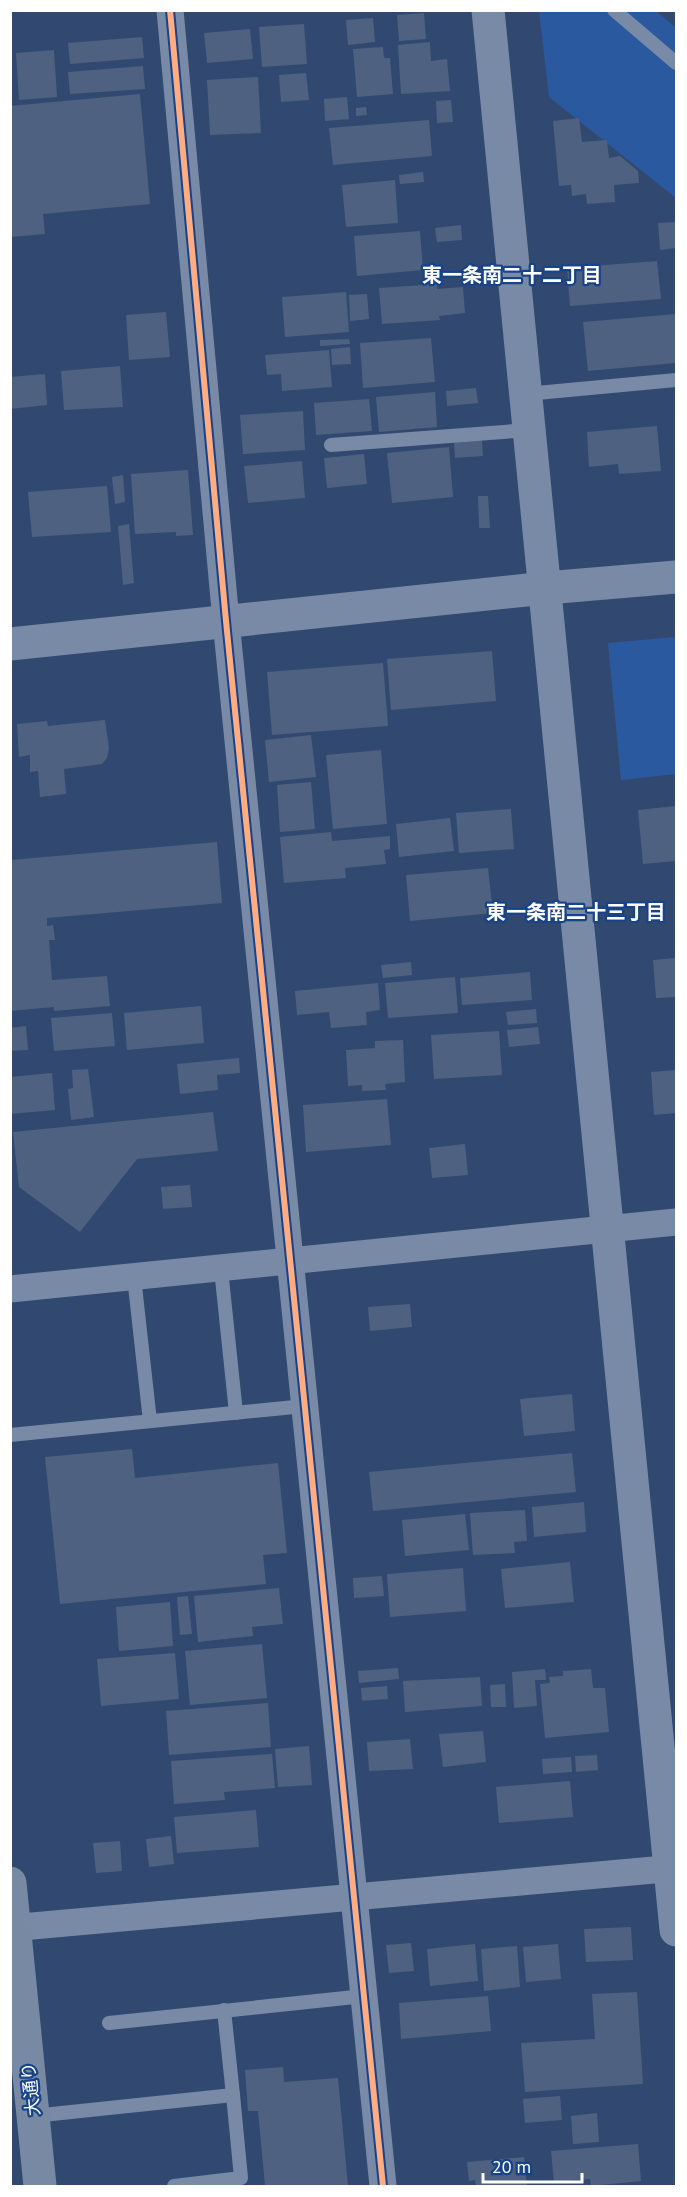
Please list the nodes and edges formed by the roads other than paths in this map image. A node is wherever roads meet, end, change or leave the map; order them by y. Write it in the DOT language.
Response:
graph roads {
  1 [pos="170,10"];
  2 [pos="488,10"];
  3 [pos="614,10"];
  4 [pos="676,63"];
  5 [pos="676,380"];
  6 [pos="526,394"];
  7 [pos="530,430"];
  8 [pos="331,445"];
  9 [pos="676,577"];
  10 [pos="546,588"];
  11 [pos="226,621"];
  12 [pos="10,644"];
  13 [pos="676,1222"];
  14 [pos="608,1229"];
  15 [pos="291,1262"];
  16 [pos="221,1269"];
  17 [pos="134,1277"];
  18 [pos="10,1289"];
  19 [pos="305,1406"];
  20 [pos="236,1413"];
  21 [pos="150,1421"];
  22 [pos="10,1435"];
  23 [pos="673,1868"];
  24 [pos="10,1883"];
  25 [pos="354,1898"];
  26 [pos="13,1928"];
  27 [pos="676,1930"];
  28 [pos="364,1996"];
  29 [pos="224,2010"];
  30 [pos="109,2023"];
  31 [pos="232,2095"];
  32 [pos="29,2106"];
  33 [pos="40,2187"];
  34 [pos="174,2187"];
  35 [pos="382,2187"];
  1 -- 11 [label="street"];
  2 -- 6 [label="street"];
  3 -- 4 [label="lane"];
  5 -- 6 [label="lane"];
  6 -- 7 [label="street"];
  7 -- 8 [label="lane"];
  7 -- 10 [label="street"];
  9 -- 10 [label="street"];
  10 -- 11 [label="street"];
  10 -- 14 [label="street"];
  11 -- 12 [label="street"];
  11 -- 15 [label="street"];
  13 -- 14 [label="street"];
  14 -- 15 [label="street"];
  14 -- 23 [label="street"];
  15 -- 16 [label="street"];
  15 -- 19 [label="street"];
  16 -- 17 [label="street"];
  16 -- 20 [label="lane"];
  17 -- 18 [label="street"];
  17 -- 21 [label="lane"];
  19 -- 20 [label="lane"];
  19 -- 25 [label="street"];
  20 -- 21 [label="lane"];
  21 -- 22 [label="lane"];
  23 -- 25 [label="street"];
  23 -- 27 [label="street"];
  24 -- 26 [label="highway, 大通り"];
  25 -- 26 [label="street"];
  25 -- 28 [label="street"];
  26 -- 32 [label="highway, 大通り"];
  28 -- 29 [label="lane"];
  28 -- 35 [label="street"];
  29 -- 30 [label="lane"];
  29 -- 31 [label="lane"];
  31 -- 32 [label="lane"];
  31 -- 34 [label="lane"];
  32 -- 33 [label="highway, 大通り"];
}
